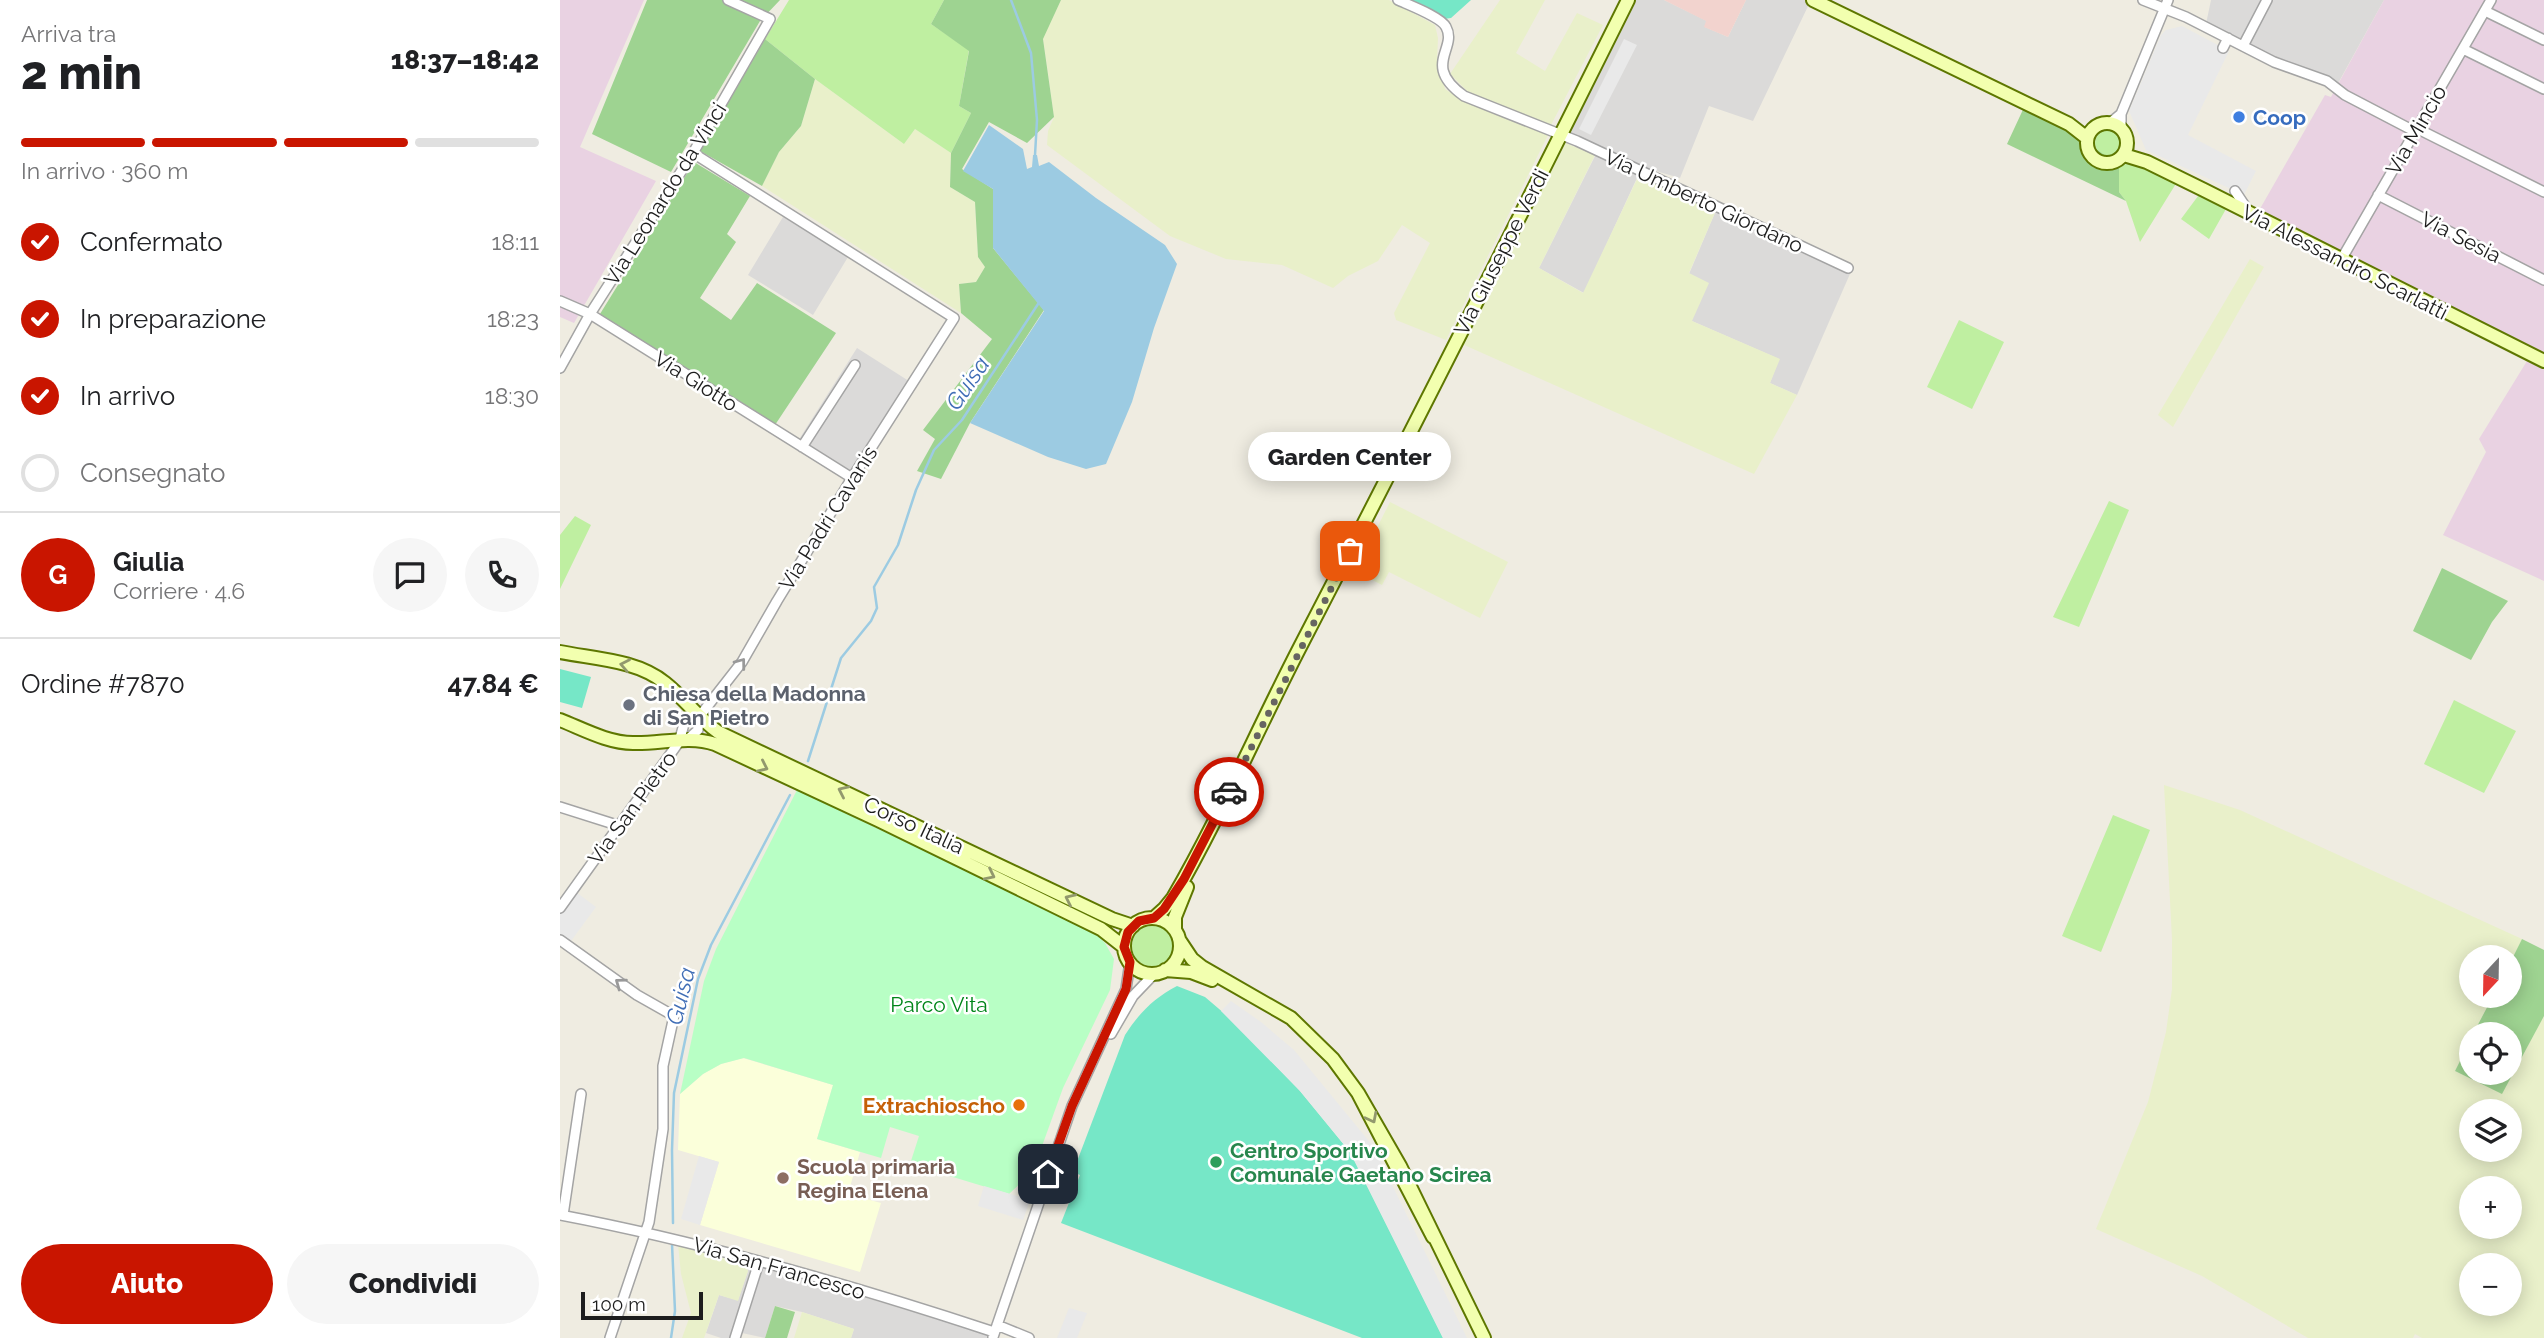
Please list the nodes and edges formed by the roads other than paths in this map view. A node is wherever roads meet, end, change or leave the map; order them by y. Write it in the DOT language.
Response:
graph roads {
  1 [pos="728,0"];
  2 [pos="1398,0"];
  3 [pos="1628,0"];
  4 [pos="1813,0"];
  5 [pos="2143,0"];
  6 [pos="2267,0"];
  7 [pos="2491,0"];
  8 [pos="2167,4"];
  9 [pos="2485,10"];
  10 [pos="2228,38"];
  11 [pos="2544,40"];
  12 [pos="2243,47"];
  13 [pos="2223,48"];
  14 [pos="2463,49"];
  15 [pos="2544,89"];
  16 [pos="2115,125"];
  17 [pos="2415,129"];
  18 [pos="2090,134"];
  19 [pos="1560,136"];
  20 [pos="2126,150"];
  21 [pos="693,153"];
  22 [pos="2235,191"];
  23 [pos="2544,192"];
  24 [pos="2378,195"];
  25 [pos="2250,214"];
  26 [pos="2341,260"];
  27 [pos="1848,268"];
  28 [pos="2544,280"];
  29 [pos="560,301"];
  30 [pos="590,314"];
  31 [pos="2544,361"];
  32 [pos="855,366"];
  33 [pos="560,368"];
  34 [pos="802,447"];
  35 [pos="852,478"];
  36 [pos="560,652"];
  37 [pos="699,717"];
  38 [pos="560,720"];
  39 [pos="689,741"];
  40 [pos="560,807"];
  41 [pos="1220,809"];
  42 [pos="620,826"];
  43 [pos="560,908"];
  44 [pos="1154,918"];
  45 [pos="1133,926"];
  46 [pos="1177,935"];
  47 [pos="564,942"];
  48 [pos="1124,947"];
  49 [pos="1130,962"];
  50 [pos="1160,972"];
  51 [pos="1306,1031"];
  52 [pos="581,1094"];
  53 [pos="1072,1106"];
  54 [pos="562,1215"];
  55 [pos="647,1232"];
  56 [pos="759,1262"];
  57 [pos="994,1332"];
  58 [pos="610,1338"];
  59 [pos="735,1338"];
  60 [pos="1029,1338"];
  61 [pos="1484,1338"];
  1 -- 21 [label="street, Via Leonardo da Vinci"];
  2 -- 19 [label="street, Via Umberto Giordano"];
  3 -- 19 [label="street, Via Giuseppe Verdi"];
  4 -- 18 [label="street"];
  5 -- 8 [label="street"];
  6 -- 12 [label="street"];
  7 -- 9 [label="street, Via Mincio"];
  8 -- 10 [label="street"];
  8 -- 16 [label="street"];
  9 -- 11 [label="street"];
  9 -- 14 [label="street, Via Mincio"];
  10 -- 12 [label="street"];
  10 -- 13 [label="street"];
  12 -- 17 [label="street"];
  14 -- 15 [label="street"];
  14 -- 17 [label="street, Via Mincio"];
  16 -- 18 [label="street"];
  16 -- 20 [label="street"];
  17 -- 23 [label="street"];
  17 -- 24 [label="street, Via Mincio"];
  18 -- 20 [label="street"];
  19 -- 27 [label="street, Via Umberto Giordano"];
  19 -- 41 [label="street, Via Giuseppe Verdi"];
  20 -- 25 [label="street, Via Alessandro Scarlatti"];
  21 -- 30 [label="street, Via Leonardo da Vinci"];
  21 -- 35 [label="street, Via Padri Cavanis"];
  22 -- 25 [label="street"];
  24 -- 26 [label="street, Via Mincio"];
  24 -- 28 [label="street, Via Sesia"];
  25 -- 26 [label="street, Via Alessandro Scarlatti"];
  26 -- 31 [label="street, Via Alessandro Scarlatti"];
  29 -- 30 [label="street, Via Giotto"];
  30 -- 33 [label="street, Via Leonardo da Vinci"];
  30 -- 34 [label="street, Via Giotto"];
  32 -- 34 [label="street"];
  34 -- 35 [label="street, Via Giotto"];
  37 -- 35 [label="street, Via Padri Cavanis, one-way"];
  37 -- 36 [label="street, Corso Italia, one-way"];
  37 -- 39 [label="street"];
  37 -- 39 [label="street"];
  45 -- 37 [label="street, Corso Italia, one-way"];
  38 -- 39 [label="street"];
  39 -- 42 [label="street, Via San Pietro"];
  39 -- 48 [label="street, Corso Italia, one-way"];
  40 -- 42 [label="street"];
  41 -- 44 [label="street"];
  41 -- 46 [label="street"];
  42 -- 43 [label="street, Via San Pietro"];
  44 -- 45 [label="street"];
  44 -- 46 [label="street"];
  45 -- 48 [label="street"];
  46 -- 50 [label="street"];
  46 -- 51 [label="street"];
  55 -- 47 [label="street, one-way"];
  48 -- 49 [label="street"];
  49 -- 50 [label="street"];
  49 -- 53 [label="street"];
  50 -- 51 [label="street"];
  50 -- 53 [label="street"];
  51 -- 61 [label="street"];
  52 -- 54 [label="street"];
  53 -- 57 [label="street"];
  54 -- 55 [label="street, Via San Francesco"];
  55 -- 56 [label="street, Via San Francesco"];
  55 -- 58 [label="street"];
  56 -- 57 [label="street, Via San Francesco"];
  56 -- 59 [label="street"];
  57 -- 60 [label="street, Via San Francesco"];
}
